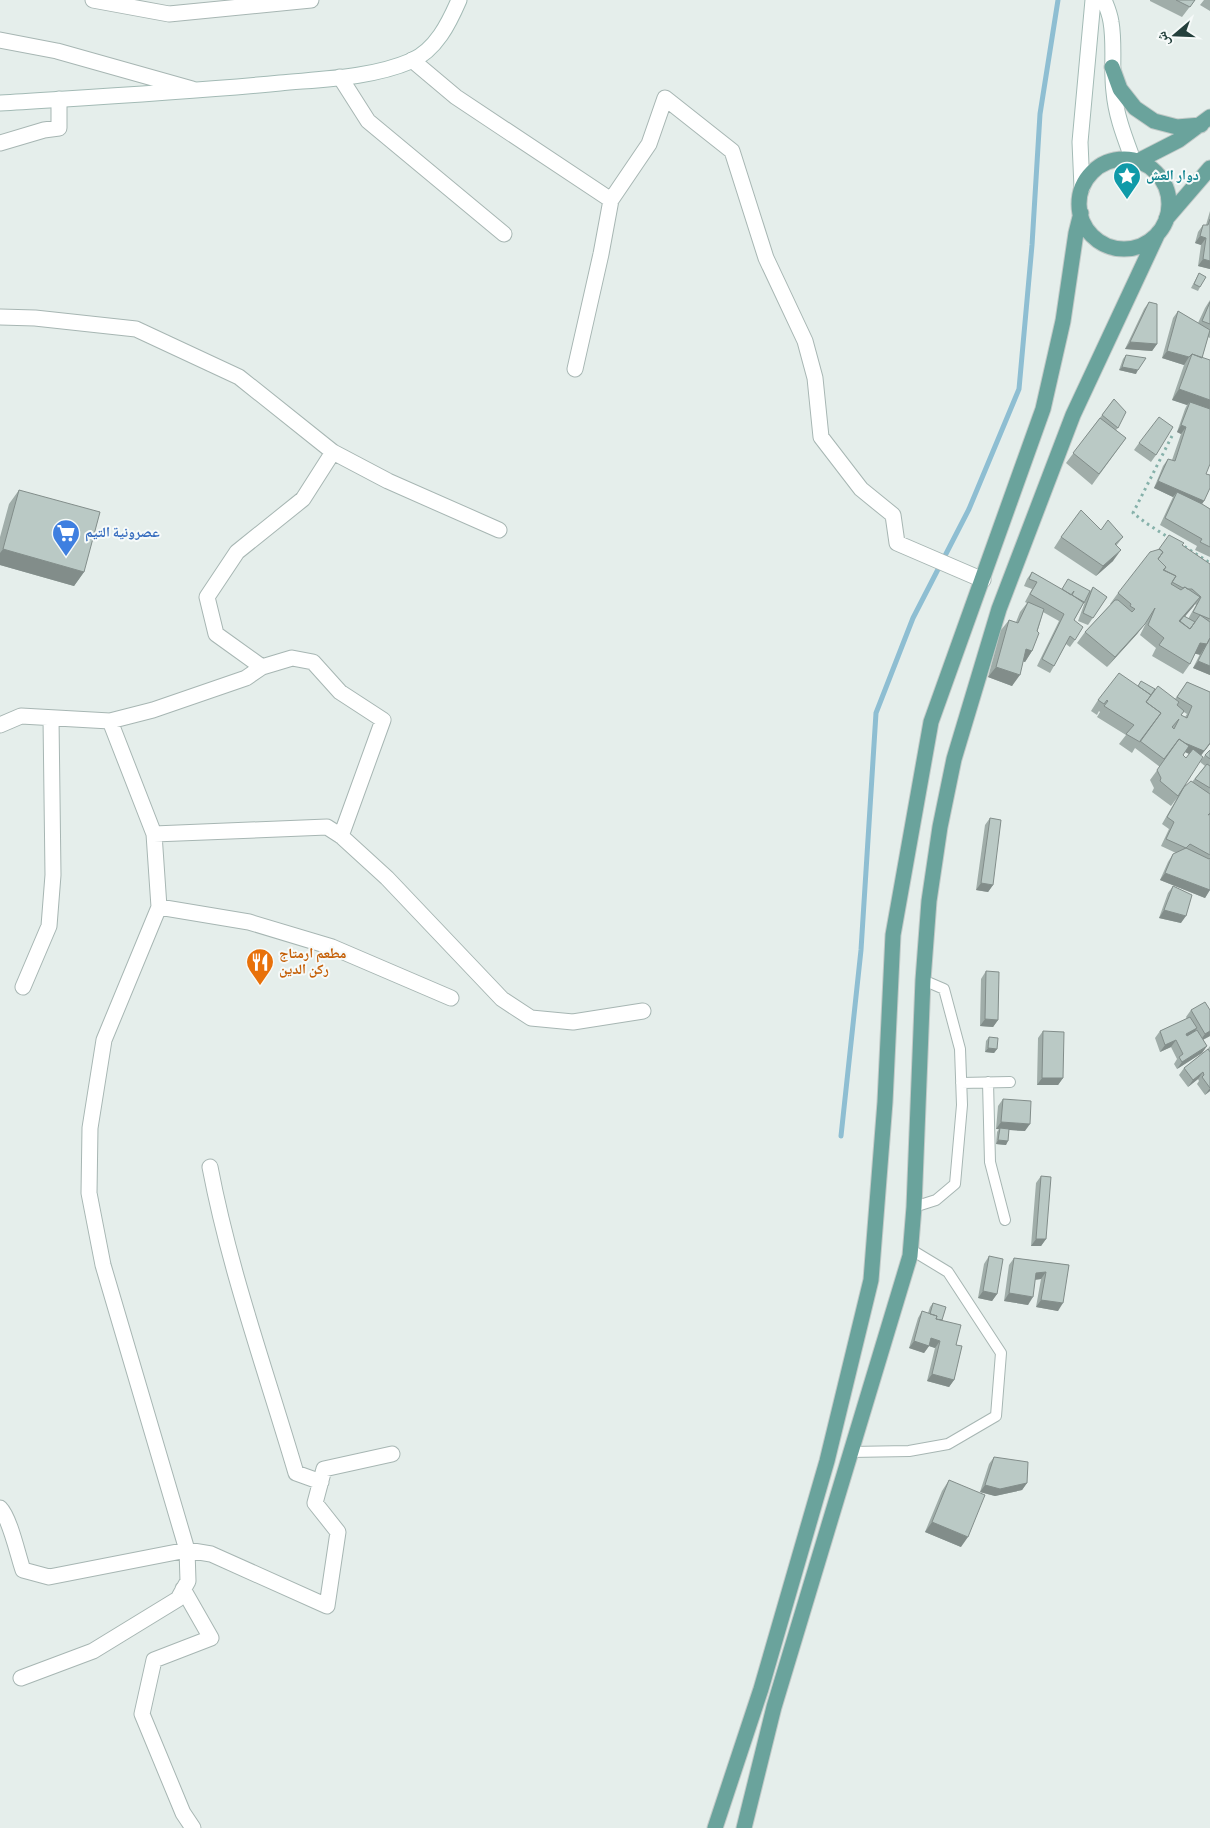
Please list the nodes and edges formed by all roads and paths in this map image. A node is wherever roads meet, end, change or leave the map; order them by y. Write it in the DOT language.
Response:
graph roads {
  1 [pos="93,0"];
  2 [pos="311,0"];
  3 [pos="459,0"];
  4 [pos="1093,0"];
  5 [pos="1104,0"];
  6 [pos="0,40"];
  7 [pos="412,60"];
  8 [pos="1112,67"];
  9 [pos="340,77"];
  10 [pos="199,91"];
  11 [pos="59,99"];
  12 [pos="0,102"];
  13 [pos="1205,121"];
  14 [pos="0,143"];
  15 [pos="1135,160"];
  16 [pos="1210,168"];
  17 [pos="1082,188"];
  18 [pos="611,200"];
  19 [pos="1080,213"];
  20 [pos="1166,219"];
  21 [pos="1158,233"];
  22 [pos="504,234"];
  23 [pos="0,317"];
  24 [pos="576,369"];
  25 [pos="1172,436"];
  26 [pos="333,452"];
  27 [pos="499,530"];
  28 [pos="1210,562"];
  29 [pos="983,580"];
  30 [pos="262,667"];
  31 [pos="51,718"];
  32 [pos="110,722"];
  33 [pos="0,725"];
  34 [pos="154,834"];
  35 [pos="341,836"];
  36 [pos="159,907"];
  37 [pos="923,980"];
  38 [pos="23,987"];
  39 [pos="451,998"];
  40 [pos="642,1011"];
  41 [pos="988,1082"];
  42 [pos="1010,1082"];
  43 [pos="961,1083"];
  44 [pos="210,1167"];
  45 [pos="914,1207"];
  46 [pos="1006,1220"];
  47 [pos="910,1249"];
  48 [pos="851,1452"];
  49 [pos="392,1454"];
  50 [pos="321,1482"];
  51 [pos="0,1508"];
  52 [pos="4,1529"];
  53 [pos="187,1550"];
  54 [pos="183,1590"];
  55 [pos="21,1678"];
  56 [pos="193,1828"];
  57 [pos="715,1828"];
  58 [pos="744,1828"];
  1 -- 2 [label="street"];
  3 -- 7 [label="street"];
  4 -- 17 [label="street"];
  5 -- 8 [label="street"];
  6 -- 10 [label="street"];
  7 -- 9 [label="street"];
  7 -- 18 [label="street"];
  8 -- 13 [label="main road"];
  8 -- 15 [label="street"];
  9 -- 10 [label="street"];
  9 -- 22 [label="street"];
  10 -- 11 [label="street"];
  11 -- 12 [label="street"];
  11 -- 14 [label="street"];
  13 -- 15 [label="main road"];
  15 -- 17 [label="main road"];
  15 -- 20 [label="main road"];
  16 -- 20 [label="main road"];
  17 -- 19 [label="main road"];
  18 -- 24 [label="street"];
  18 -- 29 [label="street"];
  19 -- 21 [label="main road"];
  19 -- 29 [label="main road"];
  20 -- 21 [label="main road"];
  21 -- 37 [label="main road"];
  23 -- 26 [label="street"];
  25 -- 28 [label="path"];
  26 -- 27 [label="street"];
  26 -- 30 [label="street"];
  29 -- 57 [label="main road"];
  30 -- 32 [label="street"];
  30 -- 35 [label="street"];
  31 -- 32 [label="street"];
  31 -- 33 [label="street"];
  31 -- 38 [label="street"];
  32 -- 34 [label="street"];
  34 -- 35 [label="street"];
  34 -- 36 [label="street"];
  35 -- 40 [label="street"];
  36 -- 39 [label="street"];
  36 -- 53 [label="street"];
  37 -- 43 [label="lane"];
  37 -- 45 [label="main road"];
  41 -- 42 [label="lane"];
  41 -- 43 [label="lane"];
  41 -- 46 [label="lane"];
  43 -- 45 [label="lane"];
  44 -- 50 [label="street"];
  45 -- 47 [label="main road"];
  47 -- 48 [label="main road"];
  47 -- 48 [label="lane"];
  48 -- 58 [label="main road"];
  49 -- 50 [label="street"];
  50 -- 53 [label="street"];
  51 -- 52 [label="street"];
  52 -- 53 [label="street"];
  53 -- 54 [label="street"];
  54 -- 55 [label="street"];
  54 -- 56 [label="street"];
}
